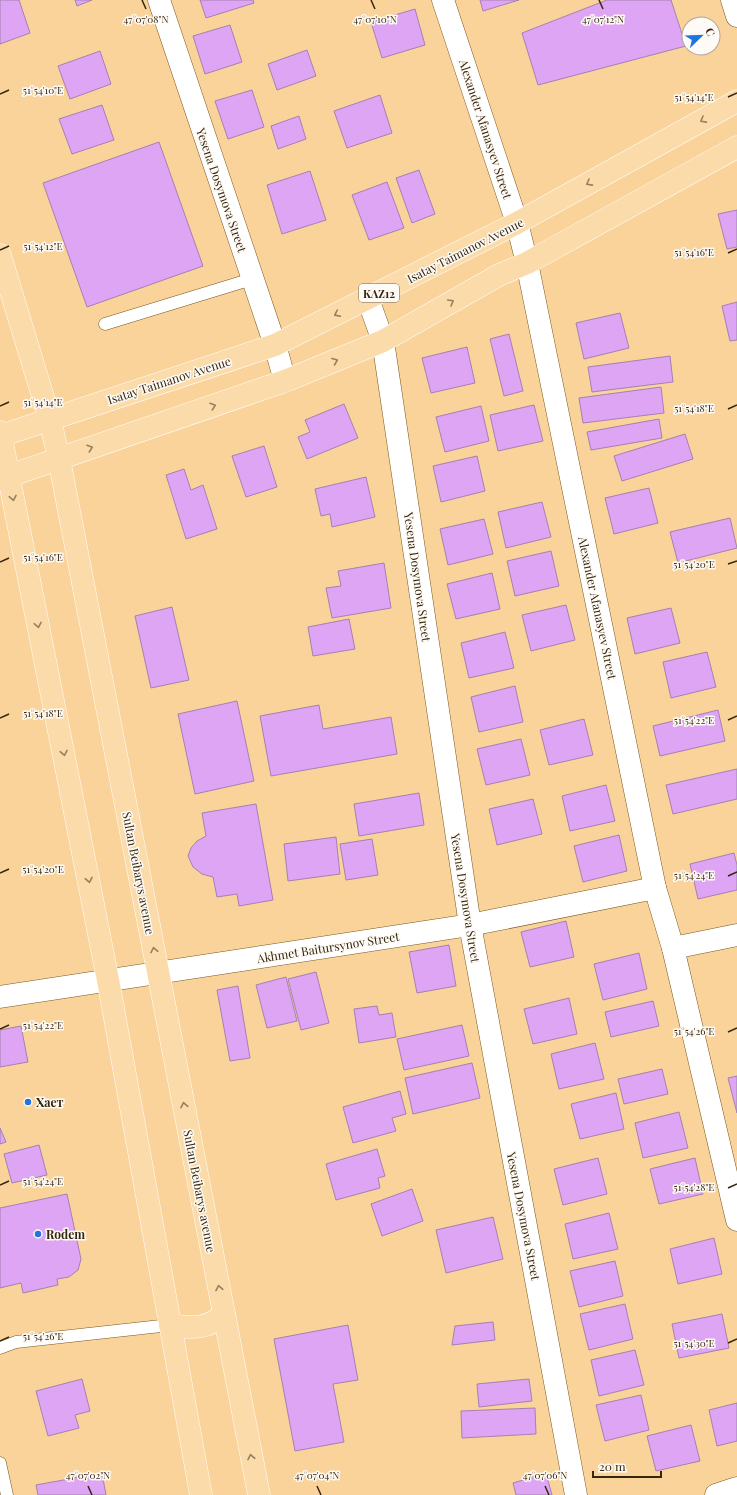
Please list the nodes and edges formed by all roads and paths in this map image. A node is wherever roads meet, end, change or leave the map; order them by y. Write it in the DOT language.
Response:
graph roads {
  1 [pos="159,0"];
  2 [pos="443,0"];
  3 [pos="732,0"];
  4 [pos="737,16"];
  5 [pos="737,101"];
  6 [pos="737,147"];
  7 [pos="517,223"];
  8 [pos="0,255"];
  9 [pos="527,263"];
  10 [pos="252,278"];
  11 [pos="368,299"];
  12 [pos="106,324"];
  13 [pos="383,341"];
  14 [pos="274,345"];
  15 [pos="285,381"];
  16 [pos="50,420"];
  17 [pos="0,435"];
  18 [pos="59,459"];
  19 [pos="5,477"];
  20 [pos="655,888"];
  21 [pos="470,925"];
  22 [pos="737,935"];
  23 [pos="673,948"];
  24 [pos="158,973"];
  25 [pos="108,980"];
  26 [pos="0,997"];
  27 [pos="737,1220"];
  28 [pos="224,1314"];
  29 [pos="170,1325"];
  30 [pos="0,1348"];
  31 [pos="0,1463"];
  32 [pos="737,1488"];
  33 [pos="7,1495"];
  34 [pos="201,1495"];
  35 [pos="259,1495"];
  36 [pos="576,1495"];
  37 [pos="716,1495"];
  1 -- 10 [label="street, Yesena Dosymova Street"];
  2 -- 7 [label="street, Alexander Afanasyev Street"];
  3 -- 4 [label="street"];
  5 -- 7 [label="main road, Isatay Taimanov Avenue / KAZ12, one-way"];
  6 -- 9 [label="main road"];
  7 -- 9 [label="street, Alexander Afanasyev Street"];
  7 -- 11 [label="main road, Isatay Taimanov Avenue / KAZ12"];
  8 -- 16 [label="main road, Sultan Beibarys avenue"];
  13 -- 9 [label="main road, one-way"];
  9 -- 20 [label="street, Alexander Afanasyev Street"];
  10 -- 12 [label="lane"];
  10 -- 14 [label="street, Yesena Dosymova Street"];
  11 -- 13 [label="street, Yesena Dosymova Street"];
  11 -- 14 [label="main road, Isatay Taimanov Avenue / KAZ12, one-way"];
  15 -- 13 [label="main road, one-way"];
  13 -- 21 [label="street, Yesena Dosymova Street"];
  14 -- 15 [label="street, Yesena Dosymova Street"];
  14 -- 16 [label="main road, Isatay Taimanov Avenue / KAZ12"];
  18 -- 15 [label="main road, one-way"];
  16 -- 17 [label="main road, Isatay Taimanov Avenue / KAZ12"];
  16 -- 18 [label="main road, Sultan Beibarys avenue"];
  17 -- 19 [label="main road"];
  18 -- 19 [label="main road"];
  24 -- 18 [label="main road, Sultan Beibarys avenue, one-way"];
  19 -- 25 [label="main road, one-way"];
  20 -- 21 [label="street, Akhmet Baitursynov Street"];
  20 -- 23 [label="street, Alexander Afanasyev Street"];
  21 -- 24 [label="street, Akhmet Baitursynov Street"];
  21 -- 36 [label="street, Yesena Dosymova Street"];
  22 -- 23 [label="street"];
  23 -- 27 [label="street, Alexander Afanasyev Street"];
  24 -- 25 [label="street, Akhmet Baitursynov Street"];
  28 -- 24 [label="main road, Sultan Beibarys avenue, one-way"];
  25 -- 26 [label="street, Akhmet Baitursynov Street"];
  25 -- 29 [label="main road"];
  28 -- 29 [label="main road"];
  35 -- 28 [label="main road, Sultan Beibarys avenue, one-way"];
  29 -- 30 [label="lane"];
  29 -- 34 [label="main road"];
  31 -- 33 [label="lane"];
  32 -- 37 [label="street"];
}
